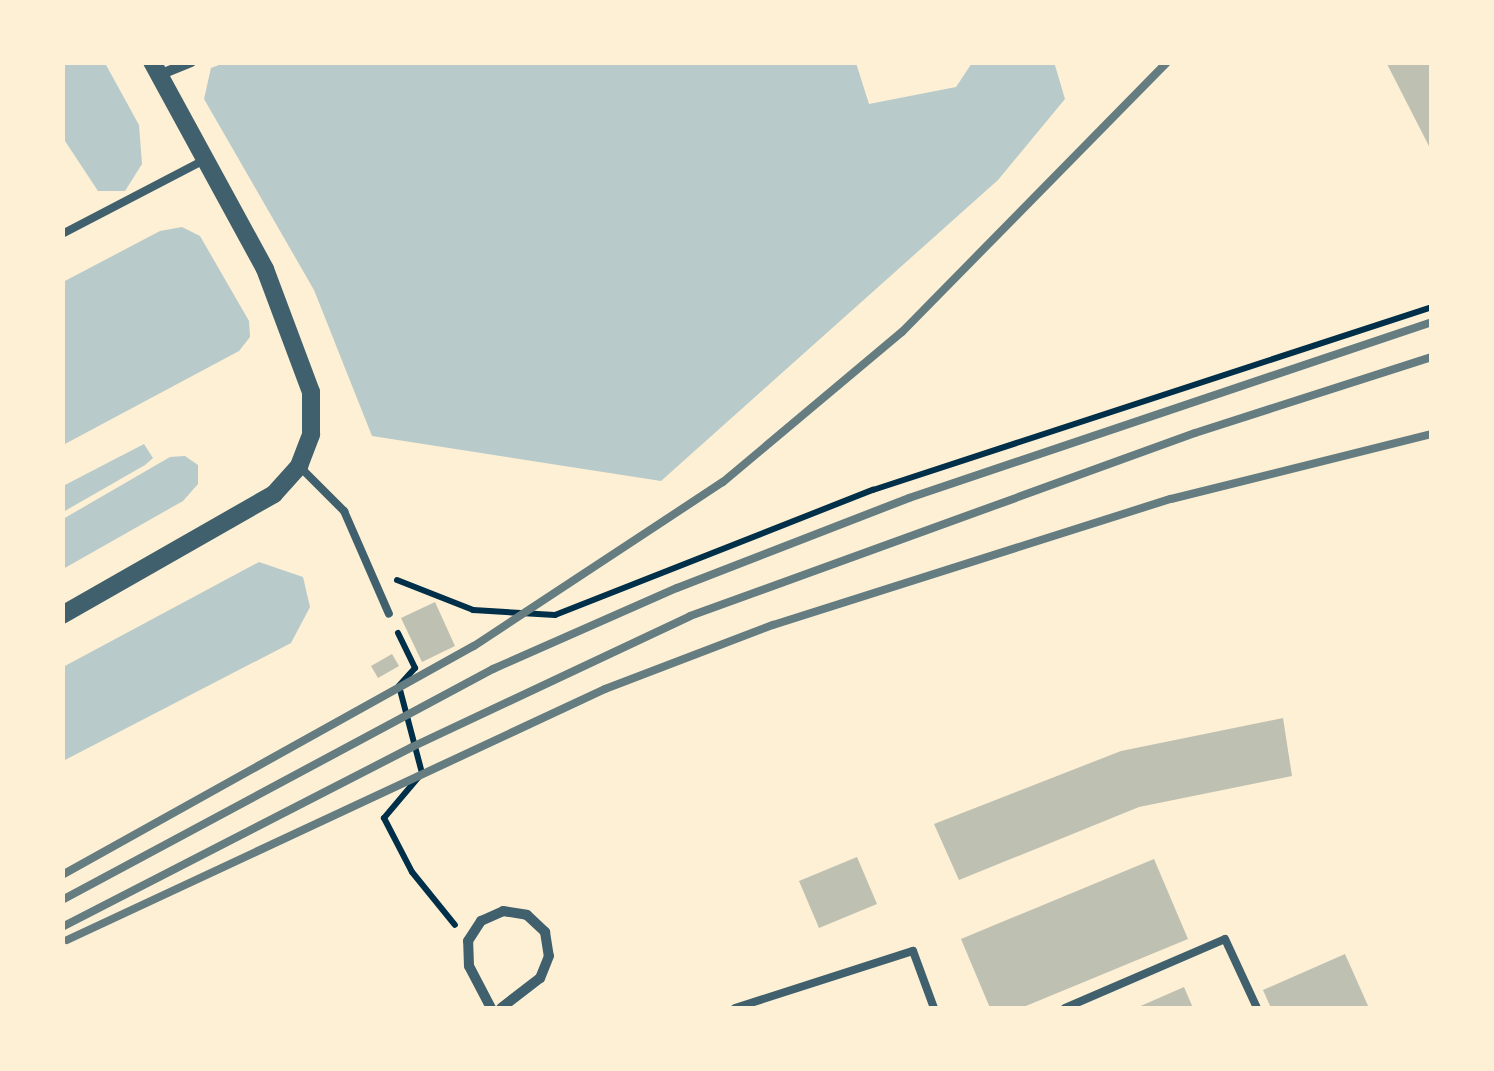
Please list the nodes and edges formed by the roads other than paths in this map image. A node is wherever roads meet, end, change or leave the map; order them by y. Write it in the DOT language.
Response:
graph roads {
  1 [pos="192,62"];
  2 [pos="155,69"];
  3 [pos="204,160"];
  4 [pos="62,234"];
  5 [pos="298,466"];
  6 [pos="389,614"];
  7 [pos="62,616"];
  8 [pos="491,1008"];
  9 [pos="501,1008"];
  10 [pos="734,1008"];
  11 [pos="934,1008"];
  12 [pos="1065,1008"];
  13 [pos="1257,1008"];
  1 -- 2 [label="street"];
  2 -- 3 [label="street"];
  3 -- 4 [label="lane"];
  3 -- 5 [label="street"];
  5 -- 6 [label="lane"];
  5 -- 7 [label="street"];
  8 -- 9 [label="street"];
  10 -- 11 [label="lane"];
  12 -- 13 [label="lane"];
}
